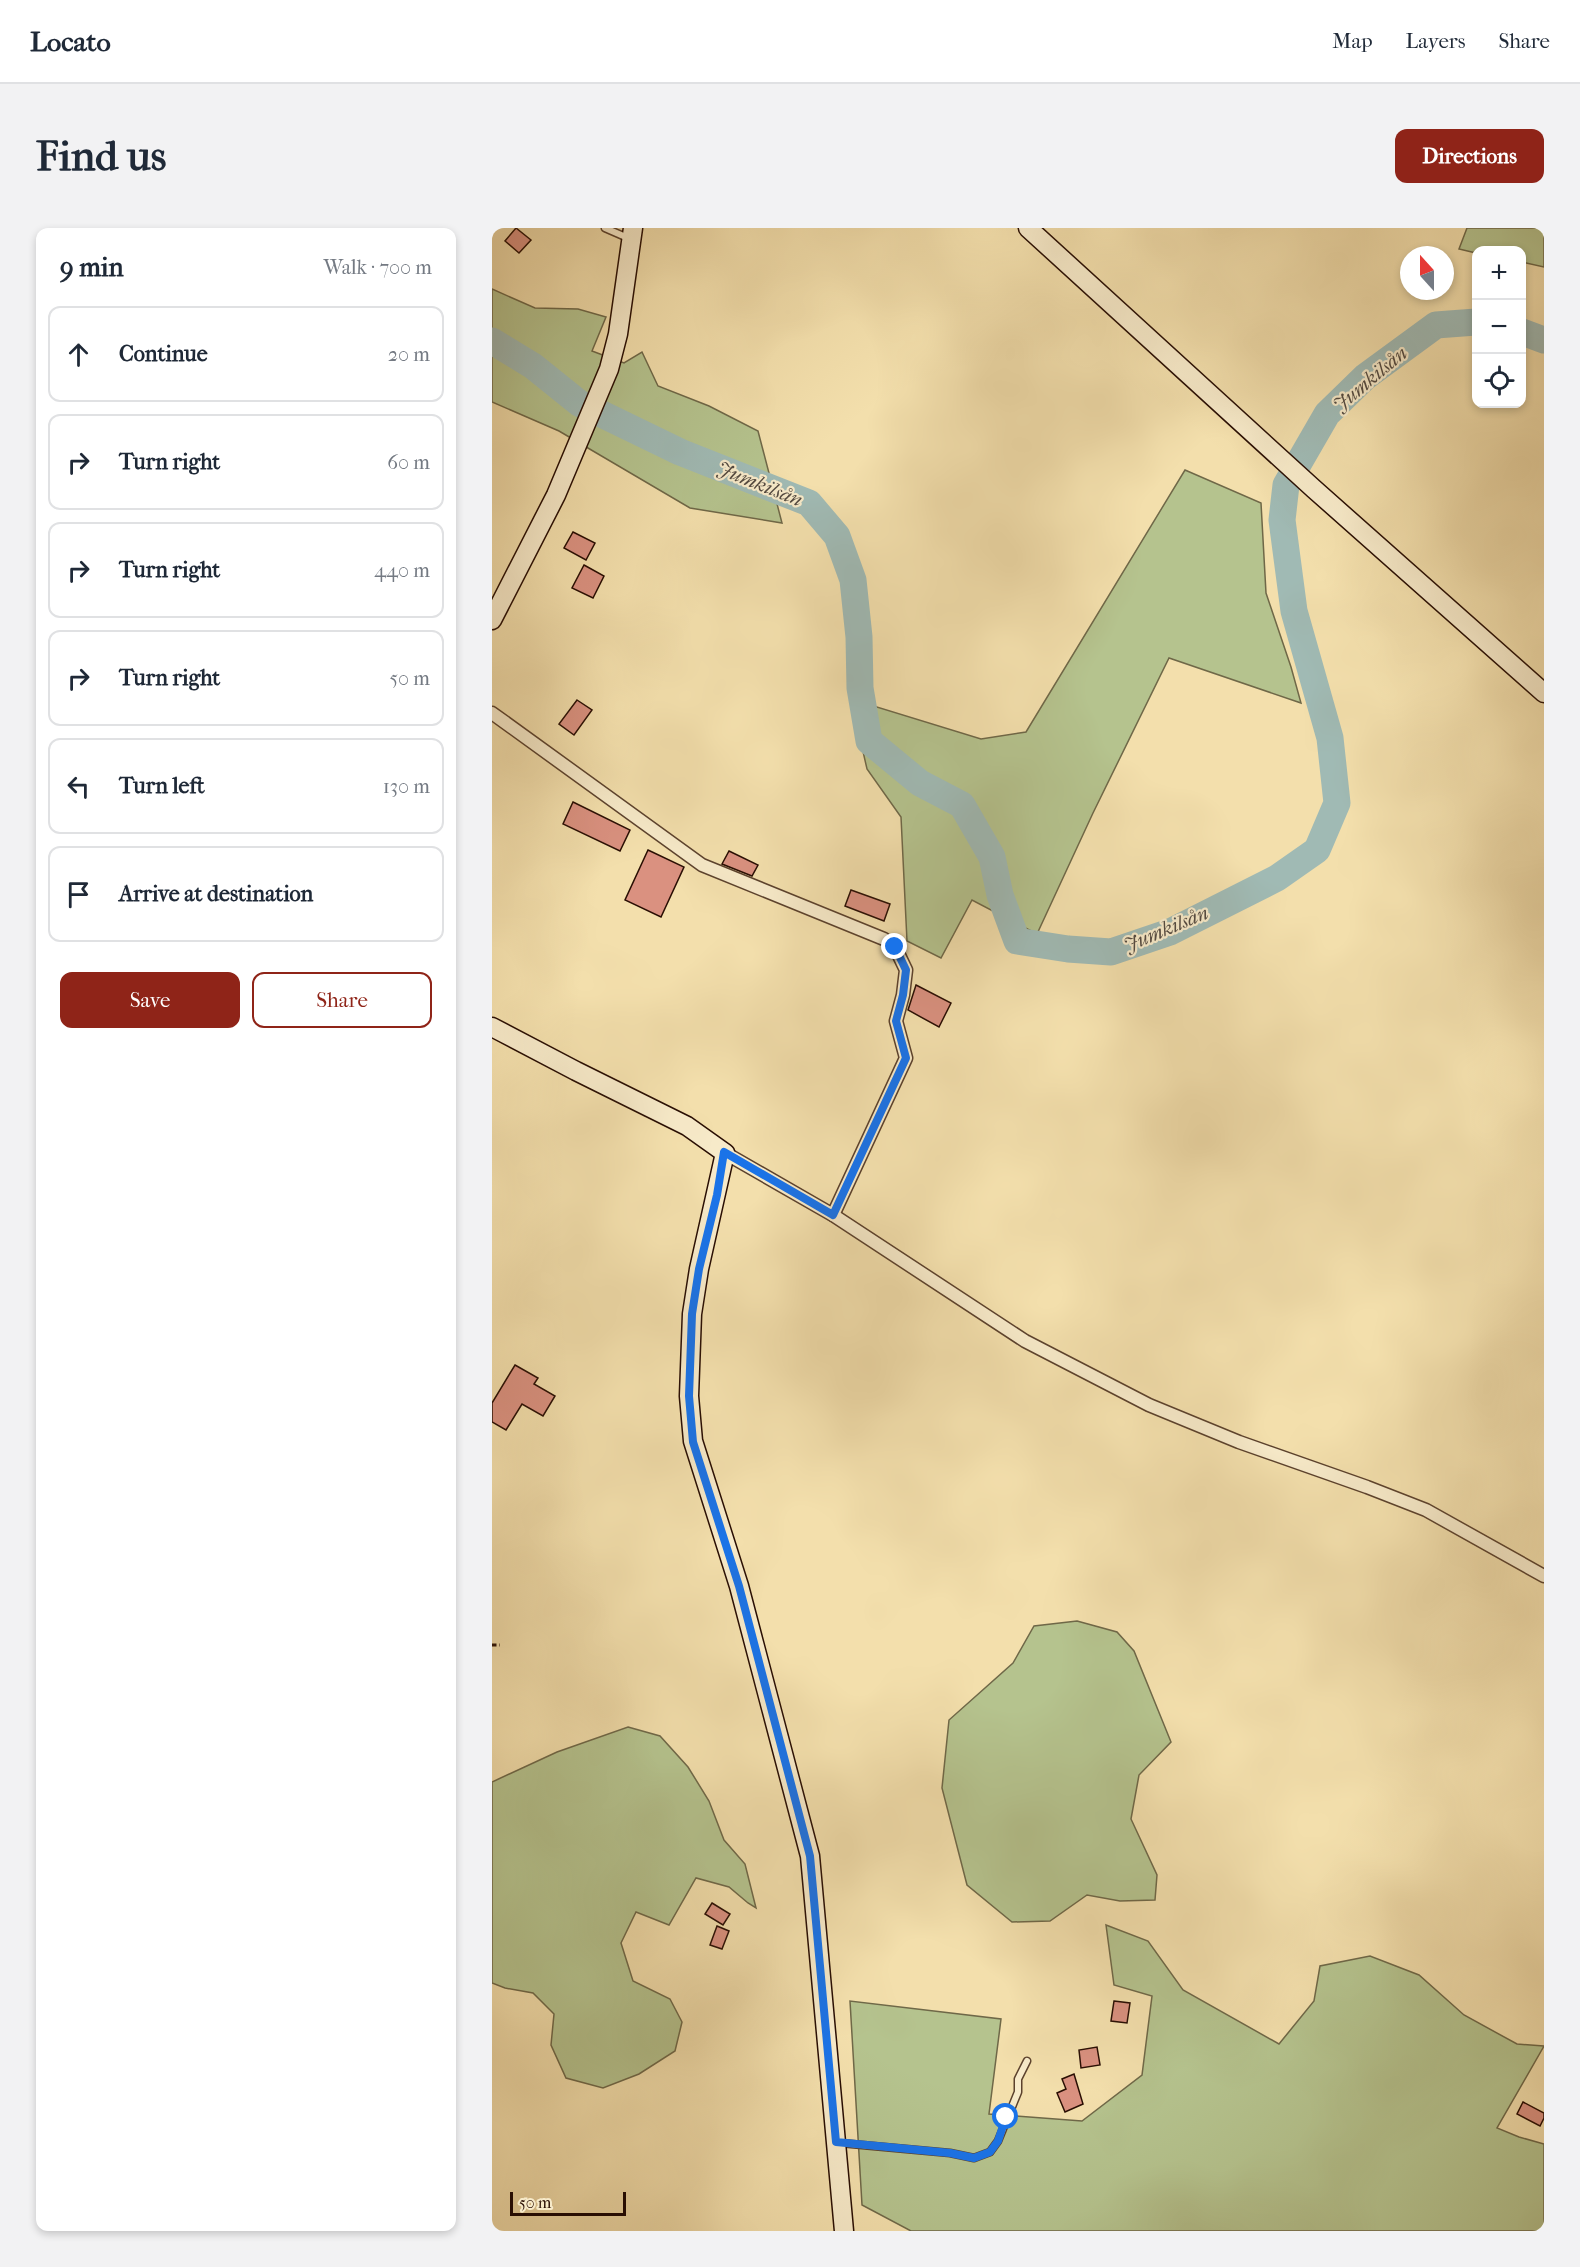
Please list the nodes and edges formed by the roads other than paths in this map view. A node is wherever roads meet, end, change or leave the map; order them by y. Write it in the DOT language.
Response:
graph roads {
  1 [pos="604,228"];
  2 [pos="1028,228"];
  3 [pos="632,234"];
  4 [pos="492,620"];
  5 [pos="1544,693"];
  6 [pos="492,713"];
  7 [pos="492,1027"];
  8 [pos="724,1152"];
  9 [pos="833,1215"];
  10 [pos="1544,1576"];
  11 [pos="1027,2061"];
  12 [pos="836,2142"];
  13 [pos="844,2231"];
  1 -- 3 [label="lane"];
  2 -- 5 [label="street"];
  3 -- 4 [label="street"];
  6 -- 9 [label="street"];
  7 -- 8 [label="street"];
  8 -- 9 [label="street"];
  8 -- 12 [label="street"];
  9 -- 10 [label="street"];
  11 -- 12 [label="lane"];
  12 -- 13 [label="street"];
}
